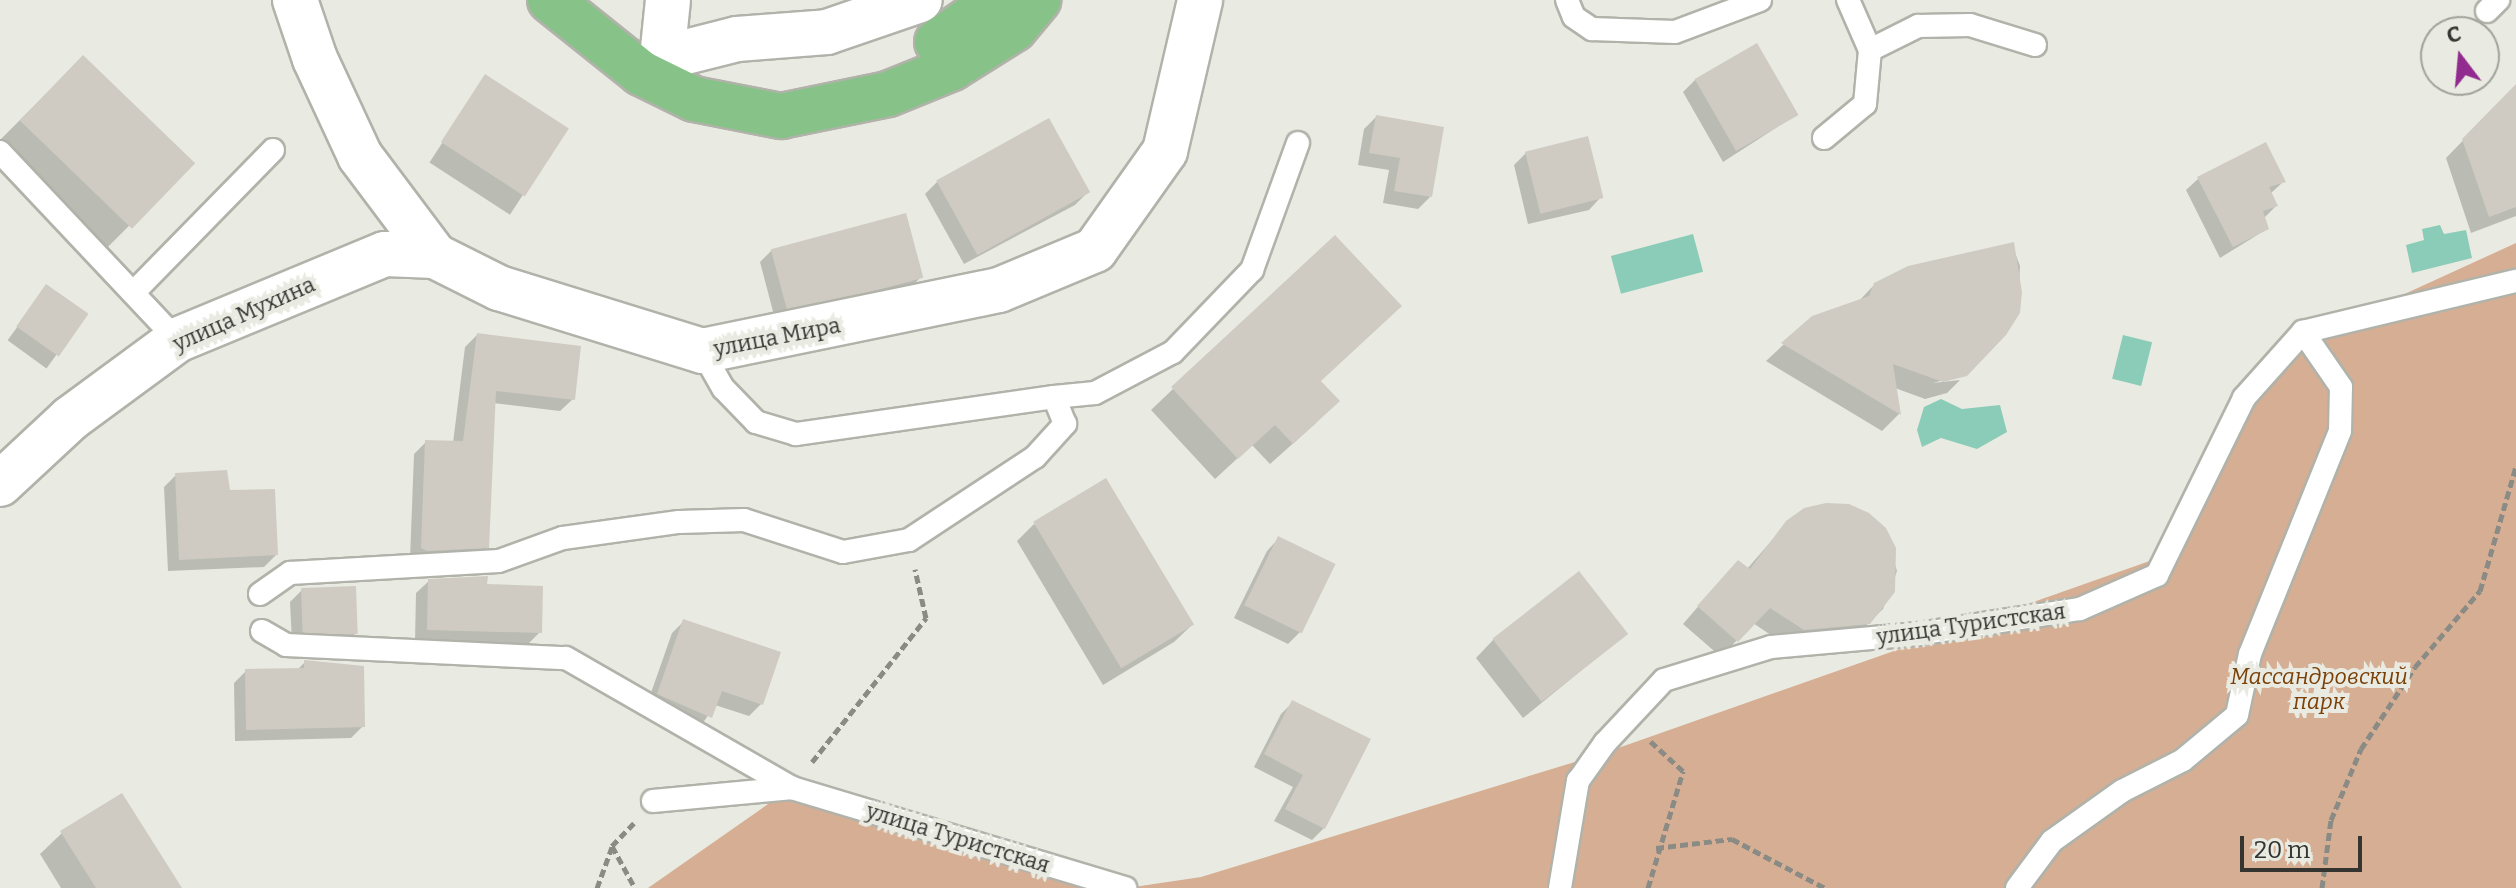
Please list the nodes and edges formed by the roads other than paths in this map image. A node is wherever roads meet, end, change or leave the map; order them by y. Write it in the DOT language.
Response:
graph roads {
  1 [pos="295,0"];
  2 [pos="550,0"];
  3 [pos="585,0"];
  4 [pos="668,0"];
  5 [pos="920,0"];
  6 [pos="997,0"];
  7 [pos="1038,0"];
  8 [pos="1200,0"];
  9 [pos="1567,0"];
  10 [pos="1760,0"];
  11 [pos="1848,0"];
  12 [pos="2035,45"];
  13 [pos="1870,50"];
  14 [pos="662,58"];
  15 [pos="1824,138"];
  16 [pos="1298,143"];
  17 [pos="273,150"];
  18 [pos="0,152"];
  19 [pos="435,256"];
  20 [pos="2516,281"];
  21 [pos="133,293"];
  22 [pos="2303,332"];
  23 [pos="177,340"];
  24 [pos="702,351"];
  25 [pos="1054,397"];
  26 [pos="0,484"];
  27 [pos="260,594"];
  28 [pos="262,631"];
  29 [pos="792,788"];
  30 [pos="653,801"];
  31 [pos="1125,888"];
  32 [pos="1560,888"];
  33 [pos="2017,888"];
  1 -- 19 [label="street, улица Мира"];
  2 -- 7 [label="highway"];
  3 -- 14 [label="highway"];
  4 -- 14 [label="street"];
  5 -- 14 [label="street"];
  6 -- 14 [label="highway"];
  8 -- 24 [label="street, улица Мира"];
  9 -- 10 [label="lane"];
  11 -- 13 [label="lane"];
  12 -- 13 [label="lane"];
  13 -- 15 [label="lane"];
  16 -- 25 [label="lane"];
  17 -- 21 [label="lane"];
  18 -- 21 [label="lane"];
  19 -- 23 [label="street, улица Мухина"];
  19 -- 24 [label="street, улица Мира"];
  20 -- 22 [label="lane"];
  21 -- 23 [label="lane"];
  22 -- 32 [label="lane, улица Туристская"];
  22 -- 33 [label="lane"];
  23 -- 26 [label="street, улица Мухина"];
  24 -- 25 [label="lane"];
  25 -- 27 [label="lane"];
  28 -- 29 [label="lane"];
  29 -- 30 [label="lane"];
  29 -- 31 [label="lane, улица Туристская"];
}
